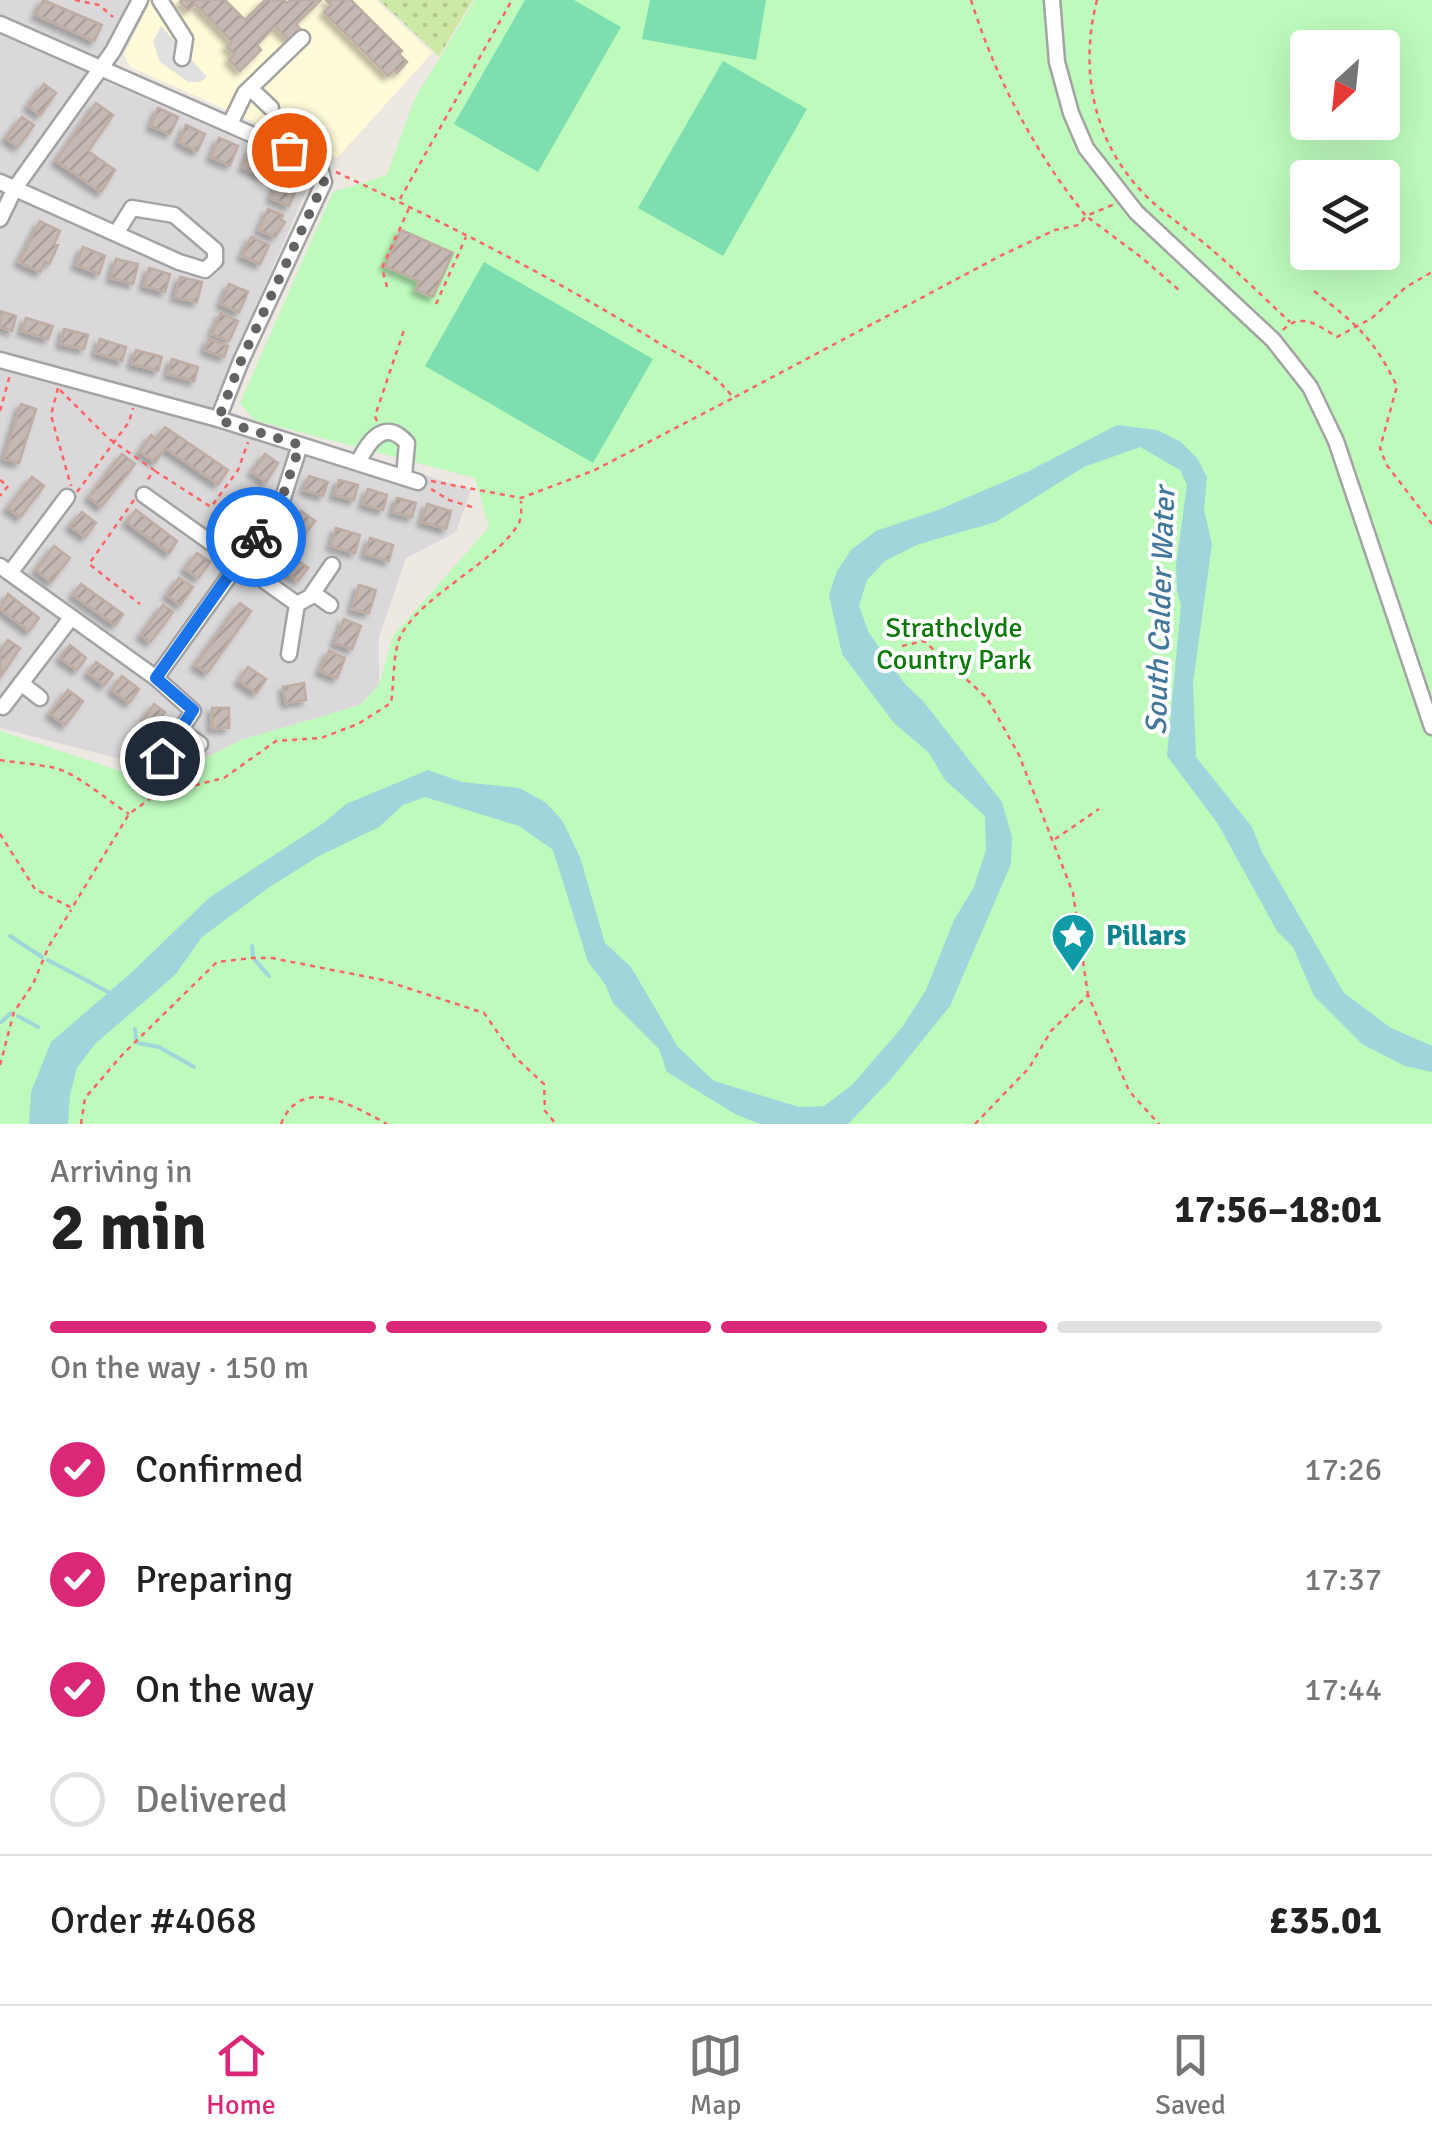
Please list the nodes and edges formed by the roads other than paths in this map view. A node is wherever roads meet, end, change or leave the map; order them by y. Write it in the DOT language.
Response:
graph roads {
  1 [pos="140,0"];
  2 [pos="160,0"];
  3 [pos="1052,0"];
  4 [pos="0,24"];
  5 [pos="302,38"];
  6 [pos="182,58"];
  7 [pos="102,67"];
  8 [pos="250,88"];
  9 [pos="271,108"];
  10 [pos="230,124"];
  11 [pos="7,185"];
  12 [pos="0,219"];
  13 [pos="117,232"];
  14 [pos="0,360"];
  15 [pos="218,420"];
  16 [pos="300,445"];
  17 [pos="358,463"];
  18 [pos="144,495"];
  19 [pos="66,497"];
  20 [pos="236,563"];
  21 [pos="332,566"];
  22 [pos="5,569"];
  23 [pos="312,594"];
  24 [pos="298,604"];
  25 [pos="330,605"];
  26 [pos="71,618"];
  27 [pos="289,654"];
  28 [pos="156,678"];
  29 [pos="21,683"];
  30 [pos="40,698"];
  31 [pos="3,707"];
  32 [pos="1432,727"];
  33 [pos="182,732"];
  34 [pos="200,744"];
  35 [pos="162,758"];
  1 -- 7 [label="street"];
  2 -- 6 [label="street"];
  3 -- 32 [label="street"];
  4 -- 7 [label="street"];
  5 -- 8 [label="street"];
  7 -- 10 [label="street"];
  7 -- 11 [label="street"];
  8 -- 9 [label="street"];
  8 -- 10 [label="street"];
  10 -- 15 [label="street"];
  11 -- 12 [label="street"];
  11 -- 13 [label="street"];
  13 -- 13 [label="street"];
  14 -- 15 [label="street"];
  15 -- 16 [label="street"];
  16 -- 17 [label="street"];
  16 -- 20 [label="street"];
  17 -- 17 [label="street"];
  18 -- 20 [label="street"];
  19 -- 22 [label="street"];
  20 -- 24 [label="street"];
  20 -- 28 [label="street"];
  21 -- 23 [label="street"];
  22 -- 26 [label="street"];
  23 -- 24 [label="street"];
  23 -- 25 [label="street"];
  24 -- 27 [label="street"];
  26 -- 28 [label="street"];
  26 -- 29 [label="street"];
  28 -- 33 [label="street"];
  29 -- 30 [label="street"];
  29 -- 31 [label="street"];
  33 -- 34 [label="street"];
  33 -- 35 [label="street"];
}
